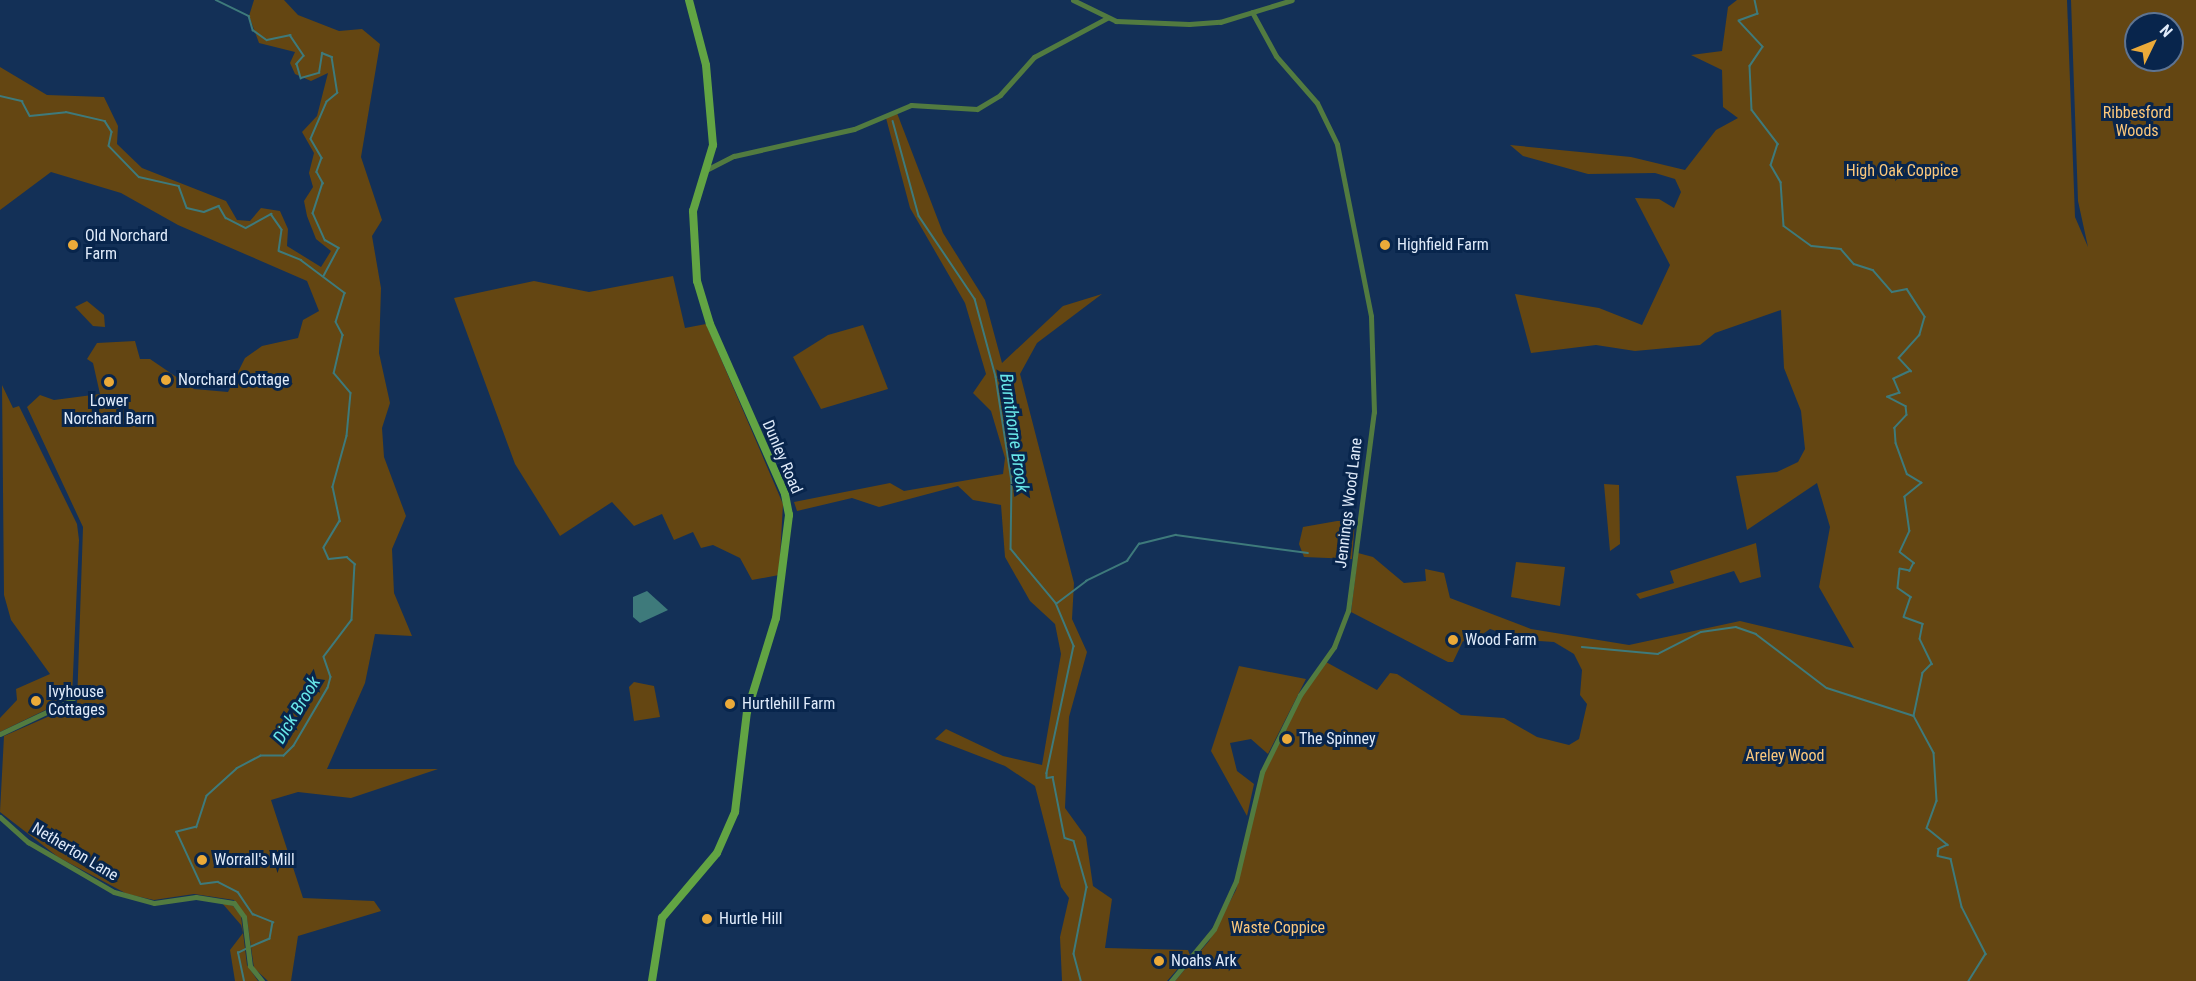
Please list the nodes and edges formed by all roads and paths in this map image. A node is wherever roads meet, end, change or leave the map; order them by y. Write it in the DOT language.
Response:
graph roads {
  1 [pos="689,0"];
  2 [pos="1073,0"];
  3 [pos="1292,0"];
  4 [pos="1252,12"];
  5 [pos="1107,18"];
  6 [pos="708,169"];
  7 [pos="72,700"];
  8 [pos="0,734"];
  9 [pos="0,817"];
  10 [pos="262,981"];
  11 [pos="652,981"];
  12 [pos="1171,981"];
  1 -- 6 [label="street, Dunley Road"];
  2 -- 5 [label="street"];
  3 -- 4 [label="street"];
  4 -- 5 [label="street"];
  4 -- 12 [label="street, Jennings Wood Lane"];
  5 -- 6 [label="street"];
  6 -- 11 [label="street, Dunley Road"];
  7 -- 8 [label="street"];
  9 -- 10 [label="street, Netherton Lane"];
}
